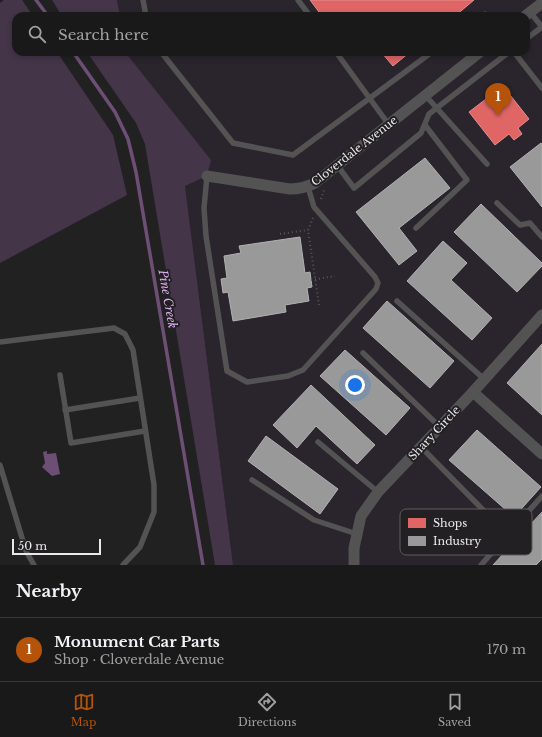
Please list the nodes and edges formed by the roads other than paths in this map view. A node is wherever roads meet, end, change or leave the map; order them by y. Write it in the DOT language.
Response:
graph roads {
  1 [pos="143,0"];
  2 [pos="298,0"];
  3 [pos="542,3"];
  4 [pos="145,12"];
  5 [pos="307,12"];
  6 [pos="530,12"];
  7 [pos="530,16"];
  8 [pos="542,27"];
  9 [pos="530,36"];
  10 [pos="164,56"];
  11 [pos="339,56"];
  12 [pos="427,56"];
  13 [pos="475,56"];
  14 [pos="504,56"];
  15 [pos="517,56"];
  16 [pos="542,88"];
  17 [pos="426,95"];
  18 [pos="369,98"];
  19 [pos="436,108"];
  20 [pos="389,124"];
  21 [pos="425,124"];
  22 [pos="487,164"];
  23 [pos="337,165"];
  24 [pos="207,176"];
  25 [pos="308,187"];
  26 [pos="497,203"];
  27 [pos="416,228"];
  28 [pos="542,237"];
  29 [pos="397,301"];
  30 [pos="542,315"];
  31 [pos="0,342"];
  32 [pos="363,352"];
  33 [pos="60,375"];
  34 [pos="484,380"];
  35 [pos="473,392"];
  36 [pos="140,398"];
  37 [pos="65,410"];
  38 [pos="440,427"];
  39 [pos="145,431"];
  40 [pos="318,442"];
  41 [pos="420,447"];
  42 [pos="542,454"];
  43 [pos="0,465"];
  44 [pos="252,480"];
  45 [pos="378,492"];
  46 [pos="542,496"];
  47 [pos="482,509"];
  48 [pos="531,509"];
  49 [pos="357,534"];
  50 [pos="490,555"];
  51 [pos="34,565"];
  52 [pos="123,565"];
  53 [pos="354,565"];
  54 [pos="481,565"];
  1 -- 4 [label="lane"];
  2 -- 5 [label="lane"];
  3 -- 6 [label="street"];
  7 -- 8 [label="lane"];
  8 -- 9 [label="lane"];
  10 -- 18 [label="lane"];
  11 -- 18 [label="lane"];
  12 -- 18 [label="lane"];
  13 -- 17 [label="street, Cloverdale Avenue"];
  14 -- 19 [label="lane"];
  15 -- 16 [label="lane"];
  17 -- 19 [label="lane"];
  17 -- 20 [label="street, Cloverdale Avenue"];
  18 -- 20 [label="lane"];
  19 -- 21 [label="lane"];
  19 -- 22 [label="lane"];
  20 -- 23 [label="street, Cloverdale Avenue"];
  21 -- 23 [label="lane"];
  21 -- 27 [label="lane"];
  23 -- 25 [label="street, Cloverdale Avenue"];
  24 -- 25 [label="street, Cloverdale Avenue"];
  24 -- 25 [label="lane"];
  26 -- 28 [label="lane"];
  29 -- 34 [label="lane"];
  30 -- 34 [label="street, Shary Circle"];
  31 -- 36 [label="lane"];
  32 -- 38 [label="lane"];
  33 -- 37 [label="lane"];
  34 -- 35 [label="street, Shary Circle"];
  35 -- 38 [label="street, Shary Circle"];
  35 -- 42 [label="street"];
  36 -- 37 [label="lane"];
  36 -- 39 [label="lane"];
  37 -- 39 [label="lane"];
  38 -- 41 [label="street, Shary Circle"];
  39 -- 52 [label="lane"];
  40 -- 45 [label="lane"];
  41 -- 45 [label="street, Shary Circle"];
  41 -- 47 [label="lane"];
  43 -- 51 [label="lane"];
  44 -- 49 [label="lane"];
  45 -- 49 [label="street, Shary Circle"];
  46 -- 48 [label="lane"];
  49 -- 53 [label="street, Shary Circle"];
  50 -- 54 [label="lane"];
}
